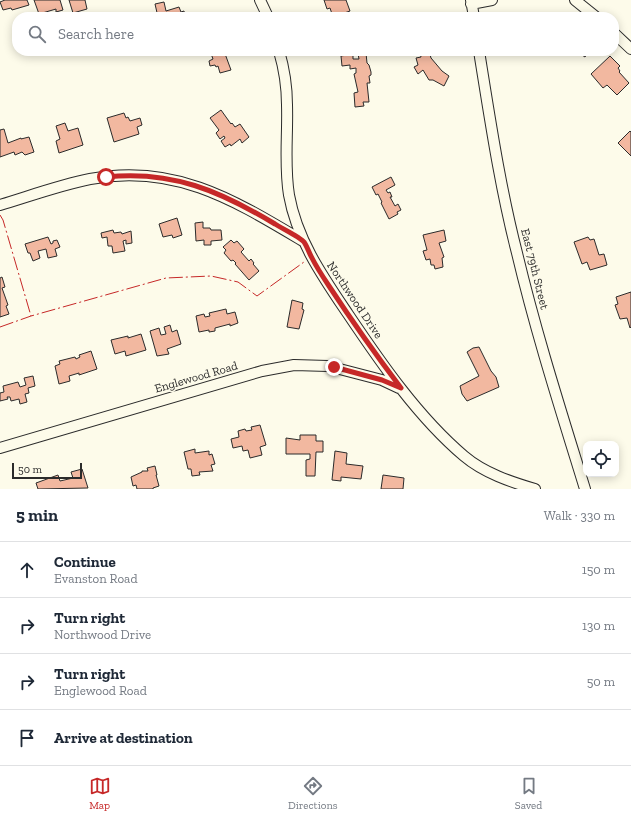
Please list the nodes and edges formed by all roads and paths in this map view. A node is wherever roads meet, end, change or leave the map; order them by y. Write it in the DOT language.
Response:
graph roads {
  1 [pos="260,0"];
  2 [pos="492,0"];
  3 [pos="576,0"];
  4 [pos="471,2"];
  5 [pos="266,12"];
  6 [pos="473,12"];
  7 [pos="590,12"];
  8 [pos="619,37"];
  9 [pos="631,49"];
  10 [pos="280,56"];
  11 [pos="480,56"];
  12 [pos="0,205"];
  13 [pos="303,241"];
  14 [pos="401,388"];
  15 [pos="0,448"];
  16 [pos="535,489"];
  17 [pos="585,489"];
  1 -- 5 [label="street"];
  2 -- 4 [label="street"];
  3 -- 7 [label="street"];
  4 -- 6 [label="street"];
  8 -- 9 [label="street"];
  10 -- 13 [label="street, Northwood Drive"];
  11 -- 17 [label="street, East 79th Street"];
  12 -- 13 [label="street"];
  13 -- 14 [label="street, Northwood Drive"];
  14 -- 15 [label="street, Englewood Road"];
  14 -- 16 [label="street, Northwood Drive"];
}
